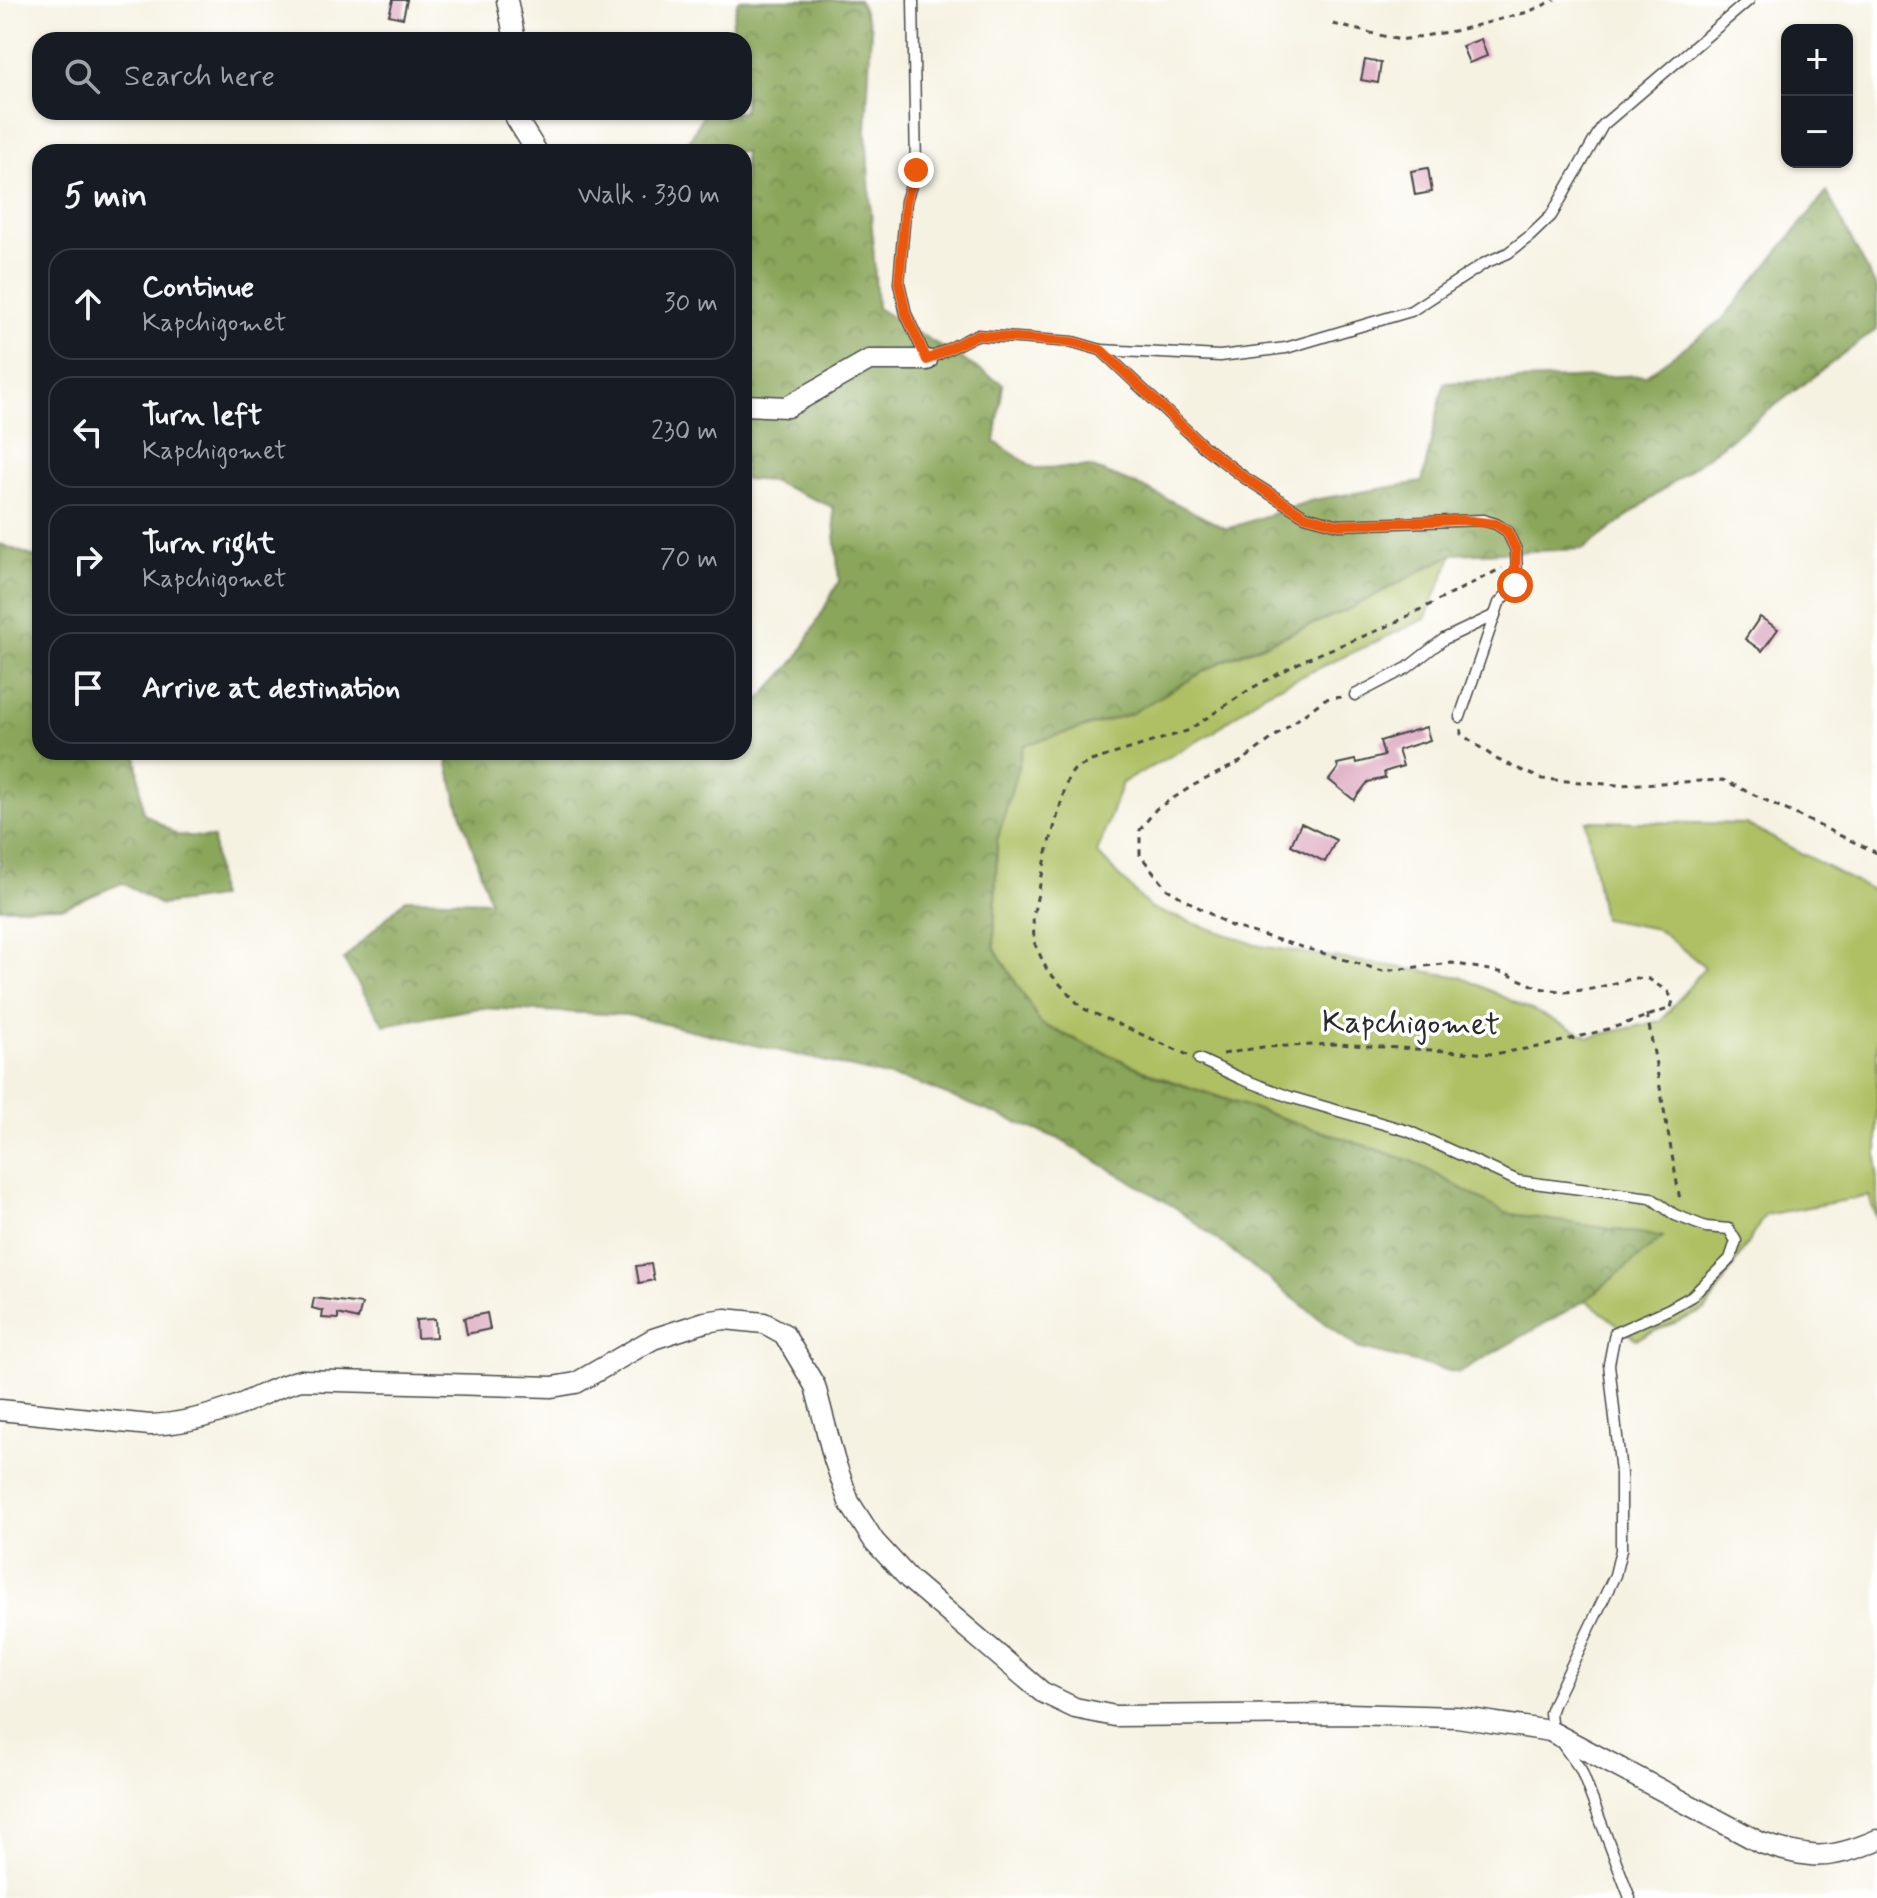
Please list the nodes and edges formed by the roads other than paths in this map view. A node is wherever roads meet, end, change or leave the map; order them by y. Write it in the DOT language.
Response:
graph roads {
  1 [pos="507,0"];
  2 [pos="913,0"];
  3 [pos="1749,0"];
  4 [pos="513,32"];
  5 [pos="517,120"];
  6 [pos="532,144"];
  7 [pos="1101,350"];
  8 [pos="927,360"];
  9 [pos="752,405"];
  10 [pos="1495,615"];
  11 [pos="1355,695"];
  12 [pos="1460,717"];
  13 [pos="1199,1059"];
  14 [pos="0,1410"];
  15 [pos="1550,1731"];
  16 [pos="1877,1840"];
  17 [pos="1630,1898"];
  1 -- 4 [label="street"];
  2 -- 8 [label="lane"];
  3 -- 7 [label="lane"];
  5 -- 6 [label="street"];
  7 -- 8 [label="lane"];
  7 -- 10 [label="lane"];
  8 -- 9 [label="street"];
  10 -- 11 [label="lane"];
  10 -- 12 [label="lane"];
  13 -- 15 [label="lane"];
  14 -- 15 [label="street"];
  15 -- 16 [label="street"];
  15 -- 17 [label="lane"];
}
